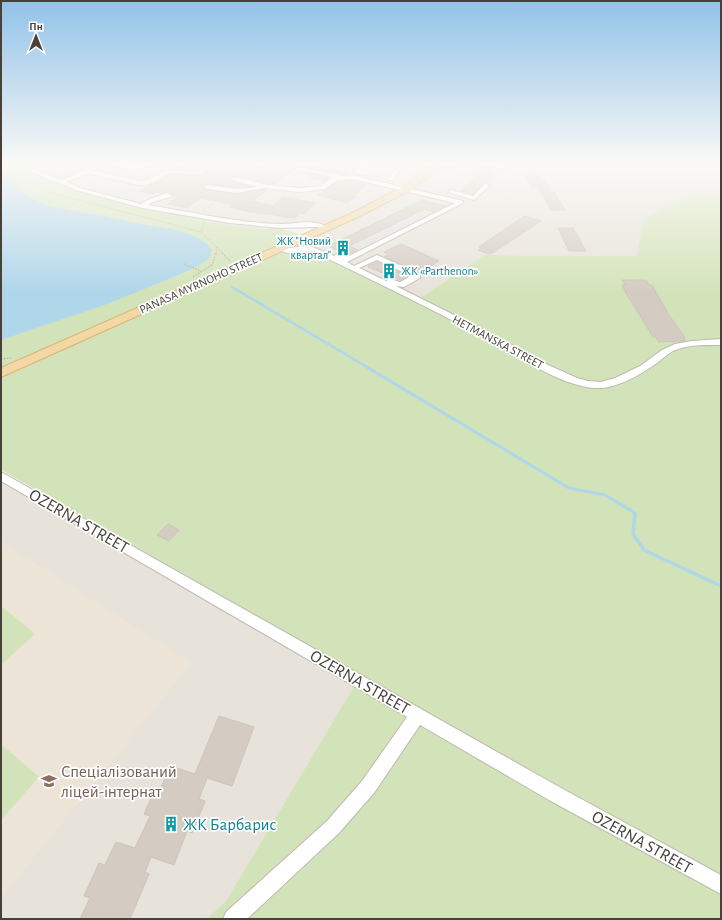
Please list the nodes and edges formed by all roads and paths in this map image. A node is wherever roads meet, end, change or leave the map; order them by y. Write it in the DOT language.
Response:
graph roads {
  1 [pos="108,208"];
  2 [pos="154,208"];
  3 [pos="206,208"];
  4 [pos="361,208"];
  5 [pos="449,208"];
  6 [pos="200,212"];
  7 [pos="280,226"];
  8 [pos="203,227"];
  9 [pos="325,228"];
  10 [pos="201,232"];
  11 [pos="304,238"];
  12 [pos="217,246"];
  13 [pos="279,249"];
  14 [pos="347,260"];
  15 [pos="184,264"];
  16 [pos="233,264"];
  17 [pos="358,266"];
  18 [pos="202,271"];
  19 [pos="190,280"];
  20 [pos="721,342"];
  21 [pos="1,373"];
  22 [pos="1,476"];
  23 [pos="418,715"];
  24 [pos="721,885"];
  25 [pos="234,919"];
  1 -- 10 [label="path"];
  2 -- 7 [label="street"];
  3 -- 6 [label="path"];
  4 -- 9 [label="main road, PANASA MYRNOHO STREET"];
  5 -- 14 [label="street"];
  7 -- 9 [label="street"];
  7 -- 11 [label="street"];
  8 -- 10 [label="path"];
  9 -- 11 [label="main road, PANASA MYRNOHO STREET"];
  10 -- 12 [label="path"];
  11 -- 13 [label="main road, PANASA MYRNOHO STREET"];
  11 -- 14 [label="street"];
  12 -- 16 [label="path"];
  12 -- 18 [label="path"];
  13 -- 20 [label="street, HETMANSKA STREET"];
  13 -- 21 [label="main road, PANASA MYRNOHO STREET"];
  14 -- 17 [label="street"];
  15 -- 18 [label="path"];
  17 -- 17 [label="street"];
  18 -- 19 [label="path"];
  22 -- 23 [label="street, OZERNA STREET"];
  23 -- 24 [label="street, OZERNA STREET"];
  23 -- 25 [label="street"];
}
